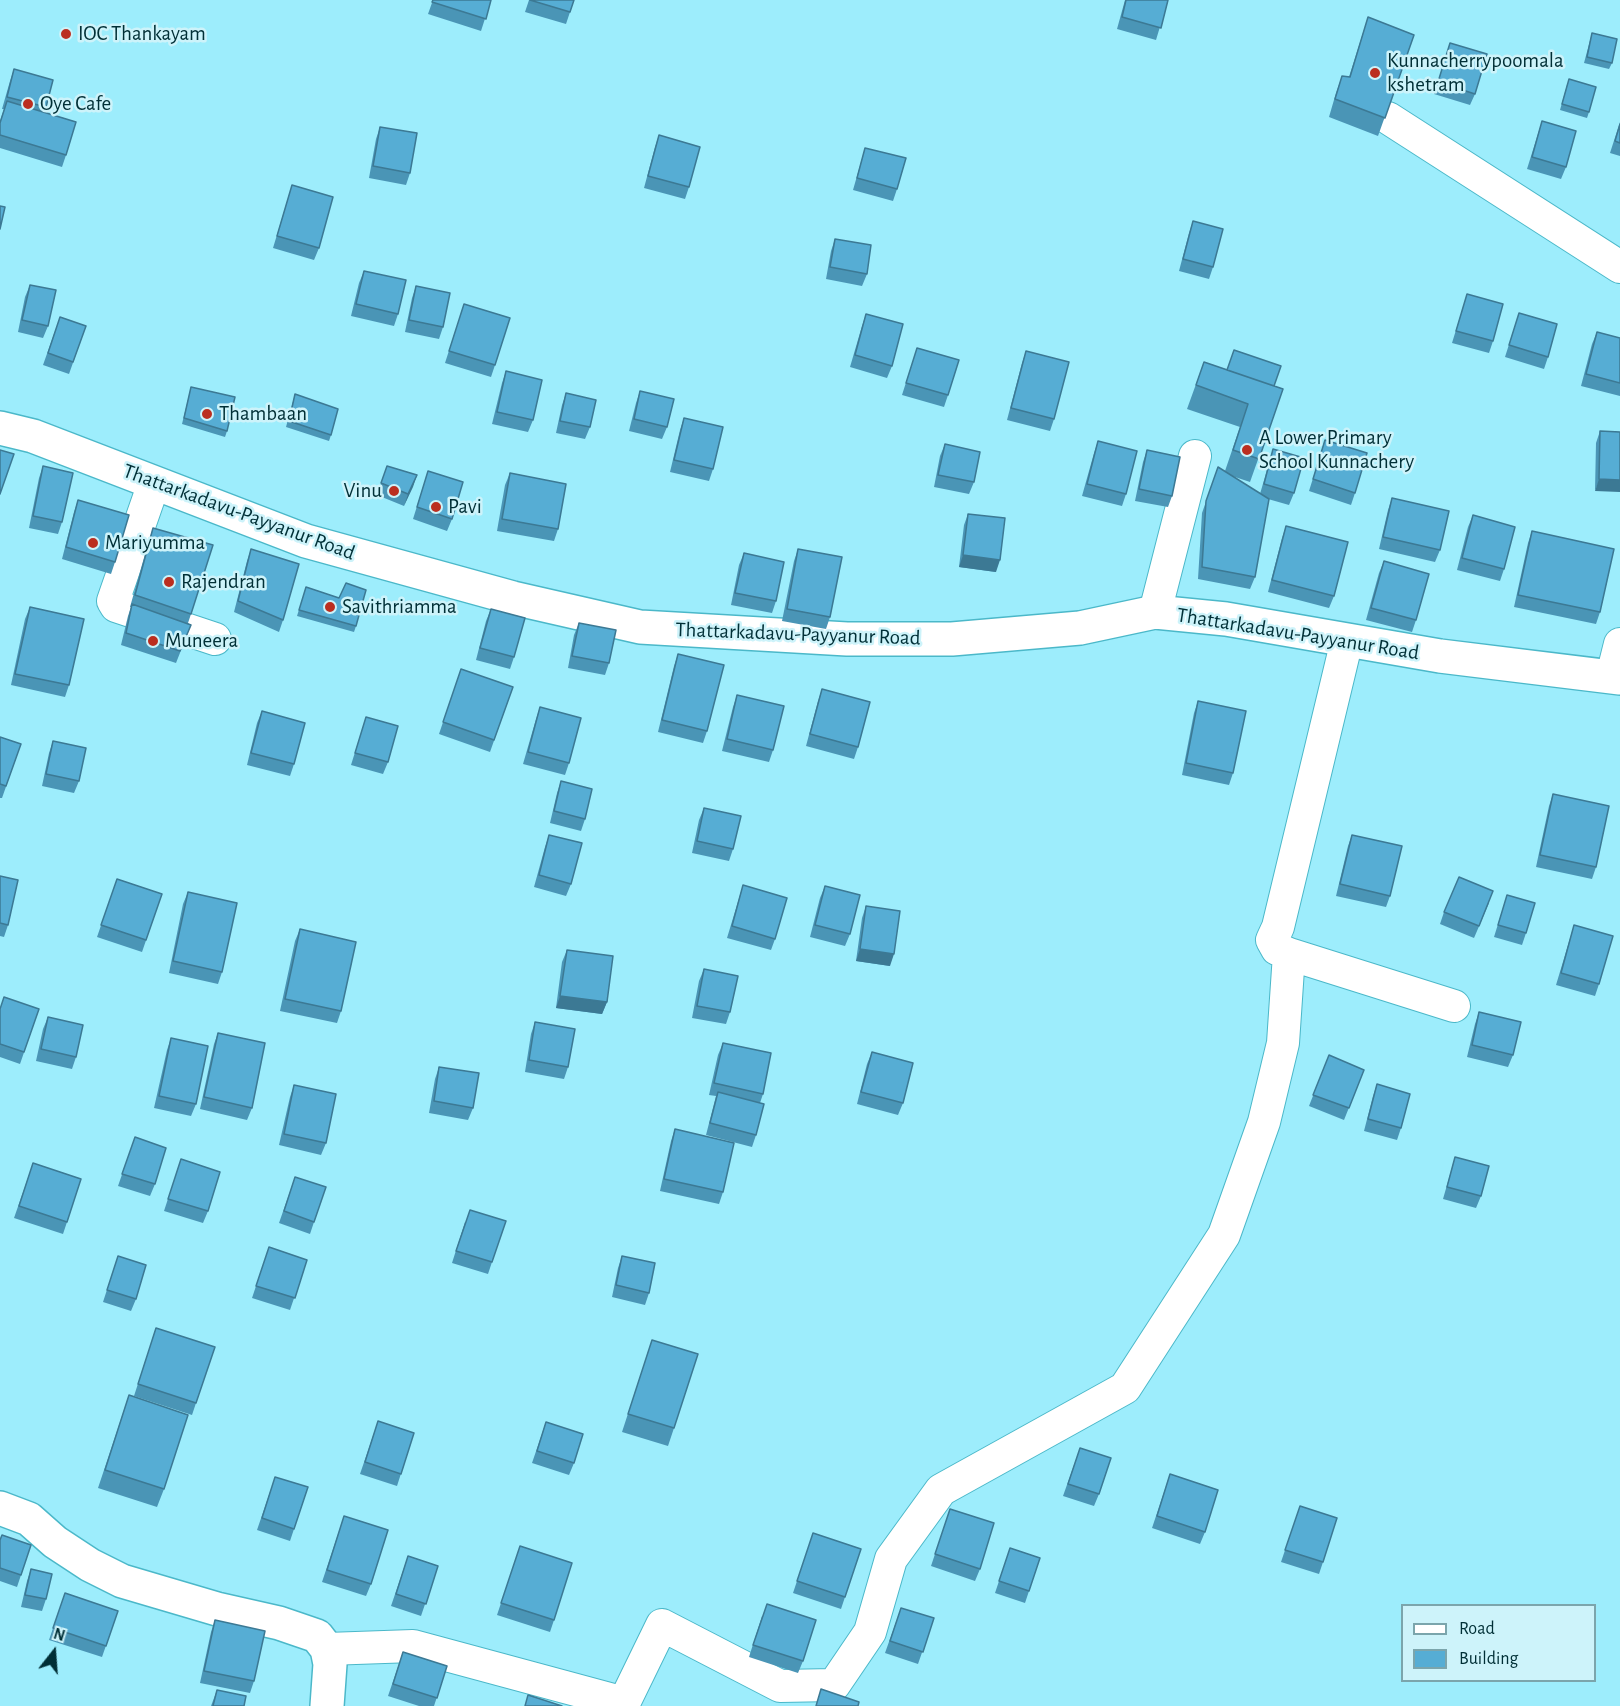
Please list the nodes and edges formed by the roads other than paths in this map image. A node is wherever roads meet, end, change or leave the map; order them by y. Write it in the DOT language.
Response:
graph roads {
  1 [pos="1388,118"];
  2 [pos="1620,267"];
  3 [pos="0,428"];
  4 [pos="1195,456"];
  5 [pos="154,483"];
  6 [pos="1155,612"];
  7 [pos="215,639"];
  8 [pos="1347,640"];
  9 [pos="1620,644"];
  10 [pos="1616,677"];
  11 [pos="1289,954"];
  12 [pos="1454,1006"];
  13 [pos="0,1508"];
  14 [pos="327,1649"];
  15 [pos="327,1706"];
  1 -- 2 [label="street"];
  3 -- 5 [label="main road, Thattarkadavu-Payyanur Road"];
  4 -- 6 [label="street"];
  5 -- 6 [label="main road, Thattarkadavu-Payyanur Road"];
  5 -- 7 [label="street"];
  6 -- 8 [label="main road, Thattarkadavu-Payyanur Road"];
  8 -- 10 [label="main road, Thattarkadavu-Payyanur Road"];
  8 -- 11 [label="street"];
  9 -- 10 [label="street"];
  11 -- 12 [label="street"];
  11 -- 14 [label="street"];
  13 -- 14 [label="main road"];
  14 -- 15 [label="main road"];
}
